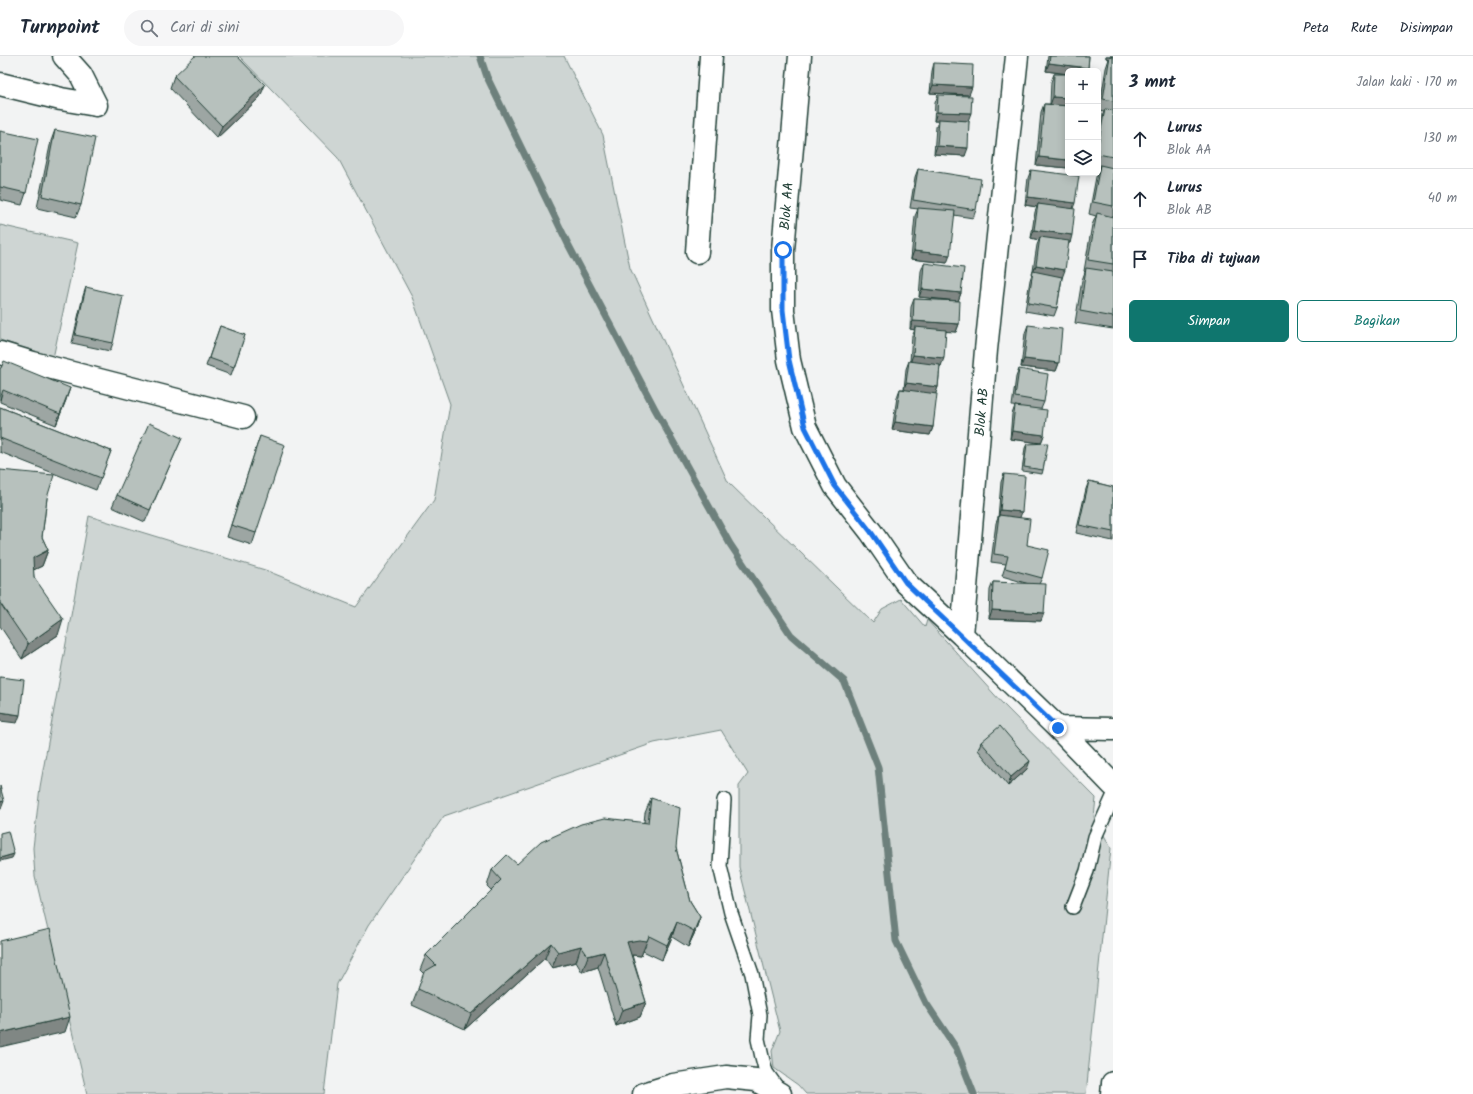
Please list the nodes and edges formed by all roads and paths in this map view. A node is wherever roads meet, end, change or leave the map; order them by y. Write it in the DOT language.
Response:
graph roads {
  1 [pos="64,56"];
  2 [pos="711,56"];
  3 [pos="800,56"];
  4 [pos="1017,56"];
  5 [pos="0,84"];
  6 [pos="696,252"];
  7 [pos="0,353"];
  8 [pos="243,417"];
  9 [pos="962,635"];
  10 [pos="1058,728"];
  11 [pos="1113,729"];
  12 [pos="1113,785"];
  13 [pos="1113,797"];
  14 [pos="724,800"];
  15 [pos="1073,907"];
  16 [pos="1113,1083"];
  17 [pos="651,1093"];
  18 [pos="781,1094"];
  19 [pos="1112,1094"];
  1 -- 5 [label="street"];
  2 -- 6 [label="street"];
  3 -- 9 [label="street, Blok AA"];
  4 -- 9 [label="street, Blok AB"];
  7 -- 8 [label="street"];
  9 -- 10 [label="street"];
  10 -- 11 [label="street"];
  10 -- 12 [label="street"];
  13 -- 15 [label="lane"];
  14 -- 18 [label="lane"];
  16 -- 19 [label="street"];
  17 -- 18 [label="street"];
}
